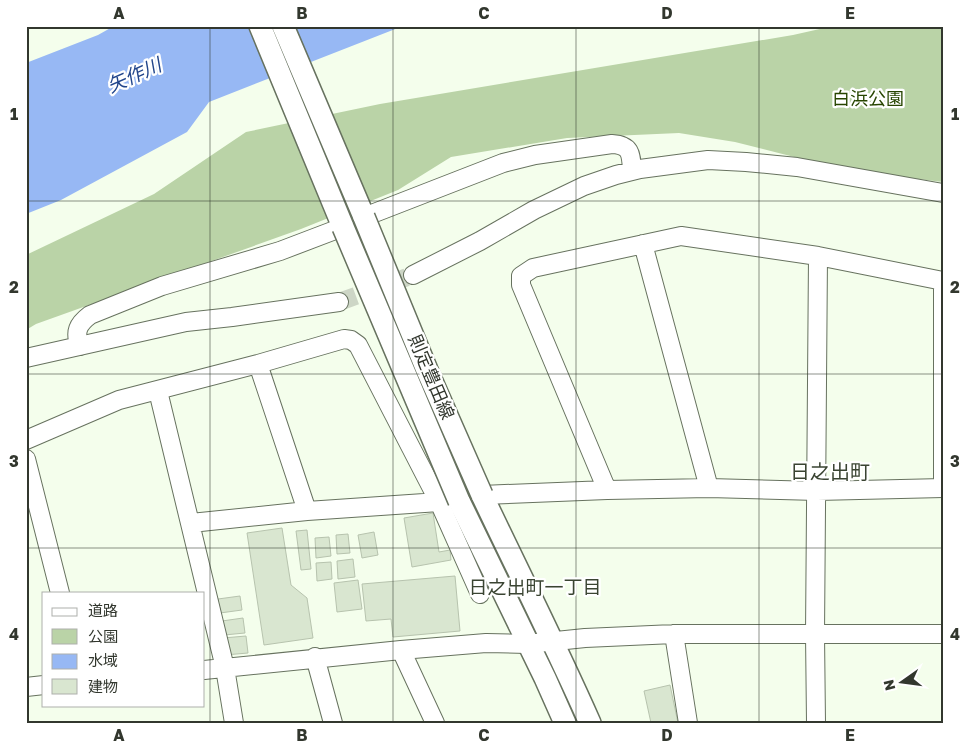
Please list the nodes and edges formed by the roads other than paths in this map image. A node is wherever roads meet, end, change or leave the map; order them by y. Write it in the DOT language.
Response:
graph roads {
  1 [pos="260,26"];
  2 [pos="284,26"];
  3 [pos="632,170"];
  4 [pos="943,193"];
  5 [pos="364,217"];
  6 [pos="343,227"];
  7 [pos="643,244"];
  8 [pos="818,256"];
  9 [pos="413,275"];
  10 [pos="339,302"];
  11 [pos="80,346"];
  12 [pos="26,358"];
  13 [pos="258,364"];
  14 [pos="158,391"];
  15 [pos="26,440"];
  16 [pos="26,459"];
  17 [pos="709,488"];
  18 [pos="943,488"];
  19 [pos="607,490"];
  20 [pos="817,491"];
  21 [pos="482,495"];
  22 [pos="449,501"];
  23 [pos="307,511"];
  24 [pos="191,523"];
  25 [pos="60,592"];
  26 [pos="480,594"];
  27 [pos="674,634"];
  28 [pos="815,634"];
  29 [pos="943,634"];
  30 [pos="554,640"];
  31 [pos="527,644"];
  32 [pos="401,650"];
  33 [pos="315,658"];
  34 [pos="225,668"];
  35 [pos="205,670"];
  36 [pos="42,685"];
  37 [pos="26,687"];
  38 [pos="234,723"];
  39 [pos="333,723"];
  40 [pos="435,723"];
  41 [pos="565,723"];
  42 [pos="590,723"];
  43 [pos="688,723"];
  44 [pos="816,723"];
  1 -- 6 [label="main road, 則定豊田線"];
  2 -- 5 [label="main road, 則定豊田線"];
  3 -- 4 [label="street"];
  3 -- 5 [label="street"];
  3 -- 9 [label="street"];
  5 -- 21 [label="main road, 則定豊田線, bridge"];
  6 -- 11 [label="street"];
  6 -- 22 [label="main road, 則定豊田線, bridge"];
  7 -- 8 [label="street"];
  7 -- 17 [label="street"];
  7 -- 19 [label="street"];
  8 -- 18 [label="street"];
  8 -- 20 [label="street"];
  10 -- 11 [label="street"];
  11 -- 12 [label="street"];
  13 -- 14 [label="street"];
  13 -- 22 [label="street"];
  13 -- 23 [label="street"];
  14 -- 15 [label="street"];
  14 -- 24 [label="street"];
  16 -- 25 [label="street"];
  17 -- 19 [label="street"];
  17 -- 20 [label="street"];
  18 -- 20 [label="street"];
  19 -- 21 [label="street"];
  20 -- 28 [label="street"];
  21 -- 30 [label="main road, 則定豊田線"];
  22 -- 23 [label="street"];
  22 -- 26 [label="street"];
  22 -- 31 [label="main road, 則定豊田線"];
  23 -- 24 [label="street"];
  24 -- 34 [label="street"];
  27 -- 28 [label="street"];
  27 -- 30 [label="street"];
  27 -- 43 [label="street"];
  28 -- 29 [label="street"];
  28 -- 44 [label="street"];
  30 -- 31 [label="street"];
  30 -- 42 [label="main road, 則定豊田線"];
  31 -- 32 [label="street"];
  31 -- 41 [label="main road, 則定豊田線"];
  32 -- 33 [label="street"];
  32 -- 40 [label="street"];
  33 -- 34 [label="street"];
  33 -- 39 [label="street"];
  34 -- 35 [label="street"];
  34 -- 38 [label="street"];
  36 -- 37 [label="street"];
}
